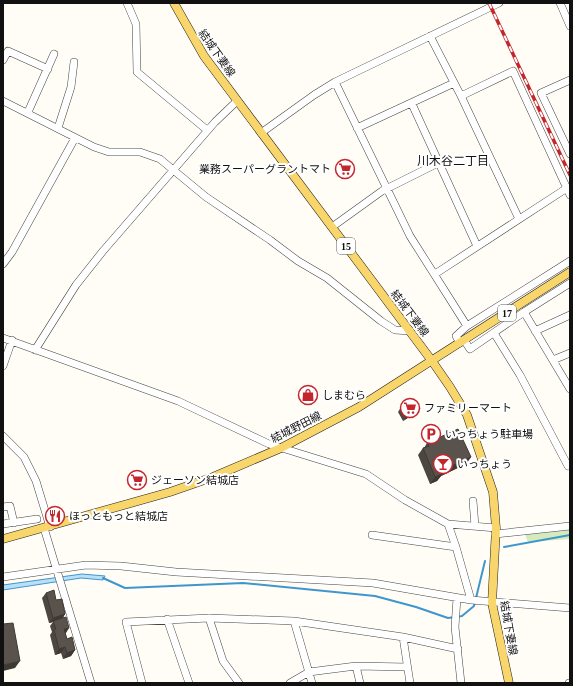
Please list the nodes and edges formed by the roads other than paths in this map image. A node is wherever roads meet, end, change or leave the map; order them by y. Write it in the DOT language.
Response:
graph roads {
  1 [pos="127,3"];
  2 [pos="174,3"];
  3 [pos="498,3"];
  4 [pos="560,3"];
  5 [pos="570,24"];
  6 [pos="430,36"];
  7 [pos="54,54"];
  8 [pos="3,60"];
  9 [pos="74,62"];
  10 [pos="48,69"];
  11 [pos="570,80"];
  12 [pos="335,82"];
  13 [pos="454,83"];
  14 [pos="461,96"];
  15 [pos="3,100"];
  16 [pos="237,100"];
  17 [pos="412,104"];
  18 [pos="28,112"];
  19 [pos="58,128"];
  20 [pos="357,128"];
  21 [pos="207,130"];
  22 [pos="261,133"];
  23 [pos="75,138"];
  24 [pos="570,154"];
  25 [pos="438,163"];
  26 [pos="175,170"];
  27 [pos="386,188"];
  28 [pos="569,191"];
  29 [pos="519,219"];
  30 [pos="332,227"];
  31 [pos="476,246"];
  32 [pos="570,261"];
  33 [pos="3,264"];
  34 [pos="570,272"];
  35 [pos="435,274"];
  36 [pos="570,283"];
  37 [pos="524,312"];
  38 [pos="570,316"];
  39 [pos="467,326"];
  40 [pos="535,331"];
  41 [pos="410,332"];
  42 [pos="494,333"];
  43 [pos="3,338"];
  44 [pos="12,340"];
  45 [pos="462,342"];
  46 [pos="35,350"];
  47 [pos="570,353"];
  48 [pos="553,360"];
  49 [pos="432,361"];
  50 [pos="3,366"];
  51 [pos="570,389"];
  52 [pos="3,436"];
  53 [pos="281,448"];
  54 [pos="570,465"];
  55 [pos="473,501"];
  56 [pos="3,507"];
  57 [pos="37,519"];
  58 [pos="14,523"];
  59 [pos="3,524"];
  60 [pos="448,524"];
  61 [pos="475,526"];
  62 [pos="570,526"];
  63 [pos="47,527"];
  64 [pos="495,531"];
  65 [pos="372,535"];
  66 [pos="3,539"];
  67 [pos="456,547"];
  68 [pos="56,569"];
  69 [pos="3,577"];
  70 [pos="457,598"];
  71 [pos="471,600"];
  72 [pos="492,603"];
  73 [pos="570,608"];
  74 [pos="209,618"];
  75 [pos="167,619"];
  76 [pos="294,621"];
  77 [pos="403,636"];
  78 [pos="458,649"];
  79 [pos="356,666"];
  80 [pos="407,667"];
  81 [pos="309,672"];
  82 [pos="91,683"];
  83 [pos="142,683"];
  84 [pos="189,683"];
  85 [pos="239,683"];
  86 [pos="290,683"];
  87 [pos="312,683"];
  88 [pos="360,683"];
  89 [pos="410,683"];
  90 [pos="461,683"];
  91 [pos="509,683"];
  1 -- 21 [label="street"];
  2 -- 16 [label="main road, 結城下妻線 / 15"];
  3 -- 6 [label="street"];
  4 -- 5 [label="street"];
  6 -- 12 [label="street"];
  6 -- 13 [label="street"];
  7 -- 10 [label="street"];
  8 -- 10 [label="street"];
  9 -- 19 [label="street"];
  10 -- 18 [label="street"];
  11 -- 24 [label="street"];
  12 -- 20 [label="street"];
  12 -- 22 [label="street"];
  13 -- 14 [label="street"];
  13 -- 17 [label="street"];
  14 -- 28 [label="street"];
  14 -- 29 [label="street"];
  15 -- 18 [label="street"];
  16 -- 21 [label="street"];
  16 -- 22 [label="main road, 結城下妻線 / 15"];
  17 -- 20 [label="street"];
  17 -- 25 [label="street"];
  18 -- 19 [label="street"];
  19 -- 23 [label="street"];
  20 -- 27 [label="street"];
  21 -- 26 [label="street"];
  22 -- 30 [label="main road, 結城下妻線 / 15"];
  23 -- 26 [label="street"];
  23 -- 33 [label="street"];
  25 -- 27 [label="street"];
  25 -- 31 [label="street"];
  26 -- 41 [label="street"];
  26 -- 46 [label="street"];
  27 -- 30 [label="street"];
  27 -- 35 [label="street"];
  28 -- 29 [label="street"];
  29 -- 31 [label="street"];
  30 -- 41 [label="main road, 結城下妻線 / 15"];
  31 -- 35 [label="street"];
  32 -- 39 [label="street"];
  34 -- 45 [label="main road, 結城野田線 / 17"];
  35 -- 39 [label="street"];
  36 -- 37 [label="street"];
  37 -- 40 [label="street"];
  37 -- 42 [label="street"];
  38 -- 40 [label="street"];
  39 -- 45 [label="street"];
  40 -- 48 [label="street"];
  41 -- 49 [label="main road, 結城下妻線 / 15"];
  42 -- 45 [label="street"];
  42 -- 54 [label="street"];
  43 -- 44 [label="street"];
  44 -- 46 [label="street"];
  44 -- 50 [label="street"];
  45 -- 49 [label="main road, 結城野田線 / 17"];
  46 -- 53 [label="street"];
  47 -- 48 [label="street"];
  48 -- 51 [label="street"];
  49 -- 53 [label="main road, 結城野田線 / 17"];
  49 -- 64 [label="main road, 結城下妻線 / 15"];
  52 -- 63 [label="street"];
  53 -- 60 [label="street"];
  53 -- 63 [label="main road, 結城野田線 / 17"];
  55 -- 61 [label="street"];
  56 -- 58 [label="street"];
  57 -- 58 [label="street"];
  58 -- 59 [label="street"];
  60 -- 61 [label="street"];
  60 -- 67 [label="street"];
  61 -- 64 [label="street"];
  62 -- 64 [label="street"];
  63 -- 66 [label="main road, 結城野田線 / 17"];
  63 -- 68 [label="street"];
  64 -- 72 [label="main road, 結城下妻線 / 15"];
  65 -- 67 [label="street"];
  67 -- 71 [label="street"];
  68 -- 69 [label="street"];
  68 -- 70 [label="street"];
  68 -- 82 [label="street"];
  70 -- 71 [label="street"];
  70 -- 78 [label="street"];
  71 -- 72 [label="street"];
  72 -- 73 [label="street"];
  72 -- 91 [label="main road, 結城下妻線 / 15"];
  74 -- 75 [label="street"];
  74 -- 76 [label="street"];
  74 -- 85 [label="street"];
  75 -- 83 [label="street"];
  75 -- 84 [label="street"];
  76 -- 77 [label="street"];
  76 -- 81 [label="street"];
  77 -- 78 [label="street"];
  77 -- 80 [label="street"];
  78 -- 90 [label="street"];
  79 -- 80 [label="street"];
  79 -- 81 [label="street"];
  79 -- 88 [label="street"];
  80 -- 89 [label="street"];
  81 -- 86 [label="street"];
  81 -- 87 [label="street"];
}
